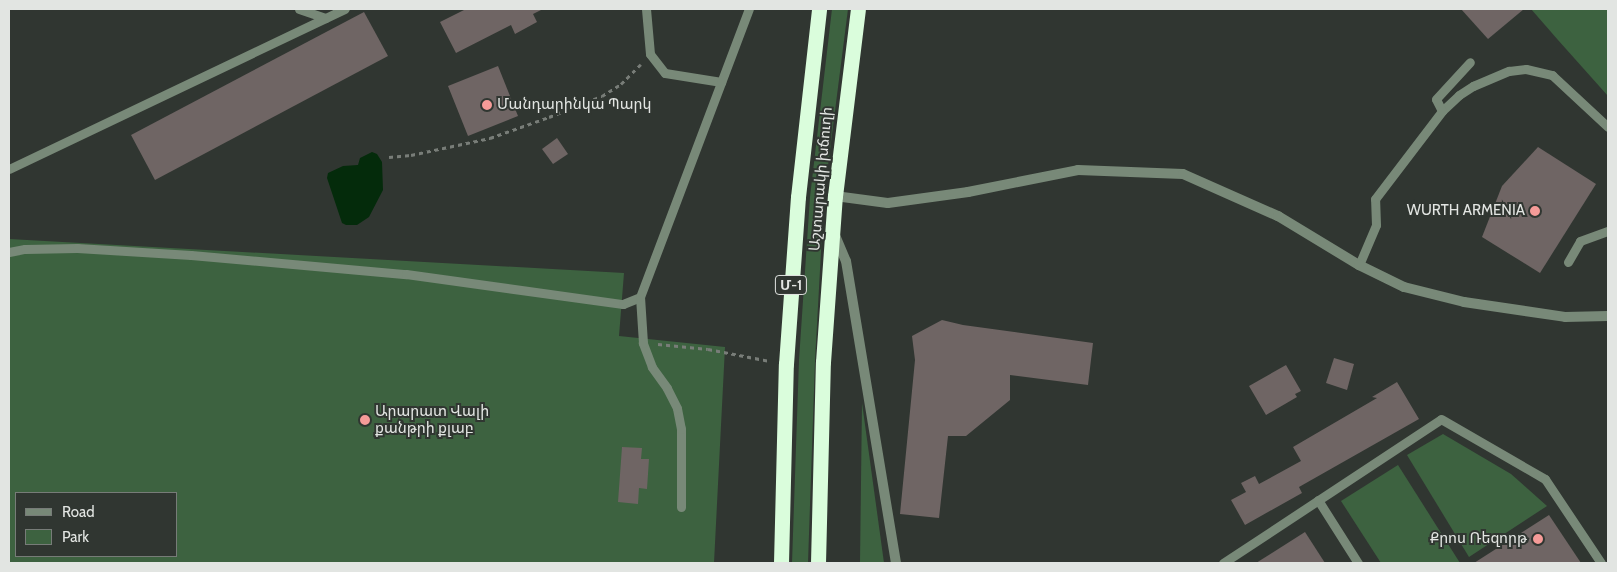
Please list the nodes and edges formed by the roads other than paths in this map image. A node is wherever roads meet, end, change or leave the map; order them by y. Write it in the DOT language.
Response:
graph roads {
  1 [pos="299,9"];
  2 [pos="345,9"];
  3 [pos="646,9"];
  4 [pos="750,9"];
  5 [pos="819,9"];
  6 [pos="858,9"];
  7 [pos="325,18"];
  8 [pos="1470,62"];
  9 [pos="721,82"];
  10 [pos="1442,111"];
  11 [pos="1608,127"];
  12 [pos="9,169"];
  13 [pos="835,196"];
  14 [pos="833,231"];
  15 [pos="1608,231"];
  16 [pos="9,252"];
  17 [pos="1568,262"];
  18 [pos="1359,265"];
  19 [pos="640,297"];
  20 [pos="1608,316"];
  21 [pos="1318,500"];
  22 [pos="682,507"];
  23 [pos="780,563"];
  24 [pos="818,563"];
  25 [pos="896,563"];
  26 [pos="1223,563"];
  27 [pos="1358,563"];
  28 [pos="1601,563"];
  1 -- 7 [label="lane"];
  2 -- 7 [label="lane"];
  3 -- 9 [label="lane"];
  4 -- 9 [label="lane"];
  5 -- 23 [label="highway, Աշտարակի խճուղի / Մ-1"];
  6 -- 13 [label="highway, Աշտարակի խճուղի / Մ-1"];
  7 -- 12 [label="lane"];
  8 -- 10 [label="lane"];
  9 -- 19 [label="lane"];
  10 -- 11 [label="lane"];
  10 -- 18 [label="lane"];
  13 -- 14 [label="highway, Աշտարակի խճուղի / Մ-1"];
  13 -- 18 [label="street"];
  14 -- 24 [label="highway, Աշտարակի խճուղի / Մ-1"];
  14 -- 25 [label="street"];
  15 -- 17 [label="lane"];
  16 -- 19 [label="lane"];
  18 -- 20 [label="street"];
  19 -- 22 [label="lane"];
  21 -- 26 [label="lane"];
  21 -- 27 [label="lane"];
  21 -- 28 [label="lane"];
}
